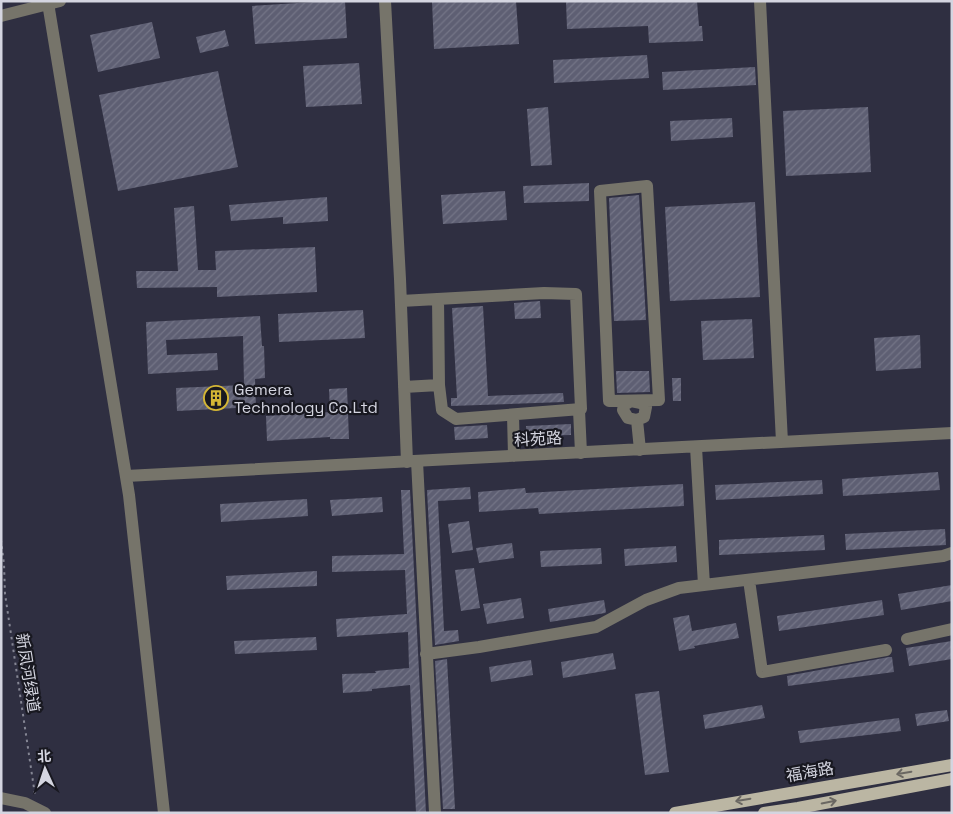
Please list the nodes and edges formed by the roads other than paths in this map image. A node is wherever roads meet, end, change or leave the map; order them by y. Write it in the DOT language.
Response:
graph roads {
  1 [pos="385,1"];
  2 [pos="760,1"];
  3 [pos="54,2"];
  4 [pos="1,16"];
  5 [pos="438,299"];
  6 [pos="400,301"];
  7 [pos="439,385"];
  8 [pos="404,387"];
  9 [pos="631,401"];
  10 [pos="578,410"];
  11 [pos="513,415"];
  12 [pos="952,433"];
  13 [pos="782,442"];
  14 [pos="696,447"];
  15 [pos="640,450"];
  16 [pos="581,453"];
  17 [pos="514,456"];
  18 [pos="412,462"];
  19 [pos="126,476"];
  20 [pos="952,553"];
  21 [pos="749,580"];
  22 [pos="704,585"];
  23 [pos="952,629"];
  24 [pos="907,639"];
  25 [pos="886,650"];
  26 [pos="426,654"];
  27 [pos="952,765"];
  28 [pos="952,779"];
  29 [pos="789,792"];
  30 [pos="1,798"];
  31 [pos="41,811"];
  32 [pos="791,811"];
  33 [pos="164,813"];
  34 [pos="435,813"];
  35 [pos="674,813"];
  36 [pos="764,813"];
  1 -- 6 [label="street"];
  2 -- 13 [label="street"];
  3 -- 4 [label="street"];
  3 -- 19 [label="street"];
  5 -- 6 [label="street"];
  5 -- 7 [label="street"];
  5 -- 10 [label="street"];
  6 -- 8 [label="street"];
  7 -- 8 [label="street"];
  7 -- 11 [label="street"];
  8 -- 18 [label="street"];
  9 -- 9 [label="street"];
  9 -- 15 [label="street"];
  10 -- 11 [label="street"];
  10 -- 16 [label="street"];
  11 -- 17 [label="street"];
  12 -- 13 [label="street, 科苑路"];
  13 -- 14 [label="street, 科苑路"];
  14 -- 15 [label="street, 科苑路"];
  14 -- 22 [label="street"];
  15 -- 16 [label="street, 科苑路"];
  16 -- 17 [label="street, 科苑路"];
  17 -- 18 [label="street, 科苑路"];
  18 -- 19 [label="street, 科苑路"];
  18 -- 26 [label="street"];
  19 -- 33 [label="street"];
  20 -- 21 [label="street"];
  21 -- 22 [label="street"];
  21 -- 25 [label="street"];
  22 -- 26 [label="street"];
  23 -- 24 [label="street"];
  26 -- 34 [label="street"];
  27 -- 29 [label="main road, 福海路, one-way"];
  32 -- 28 [label="main road, 福海路, one-way"];
  29 -- 32 [label="street"];
  29 -- 35 [label="main road, 福海路, one-way"];
  30 -- 31 [label="street"];
  32 -- 36 [label="main road, 福海路"];
}
